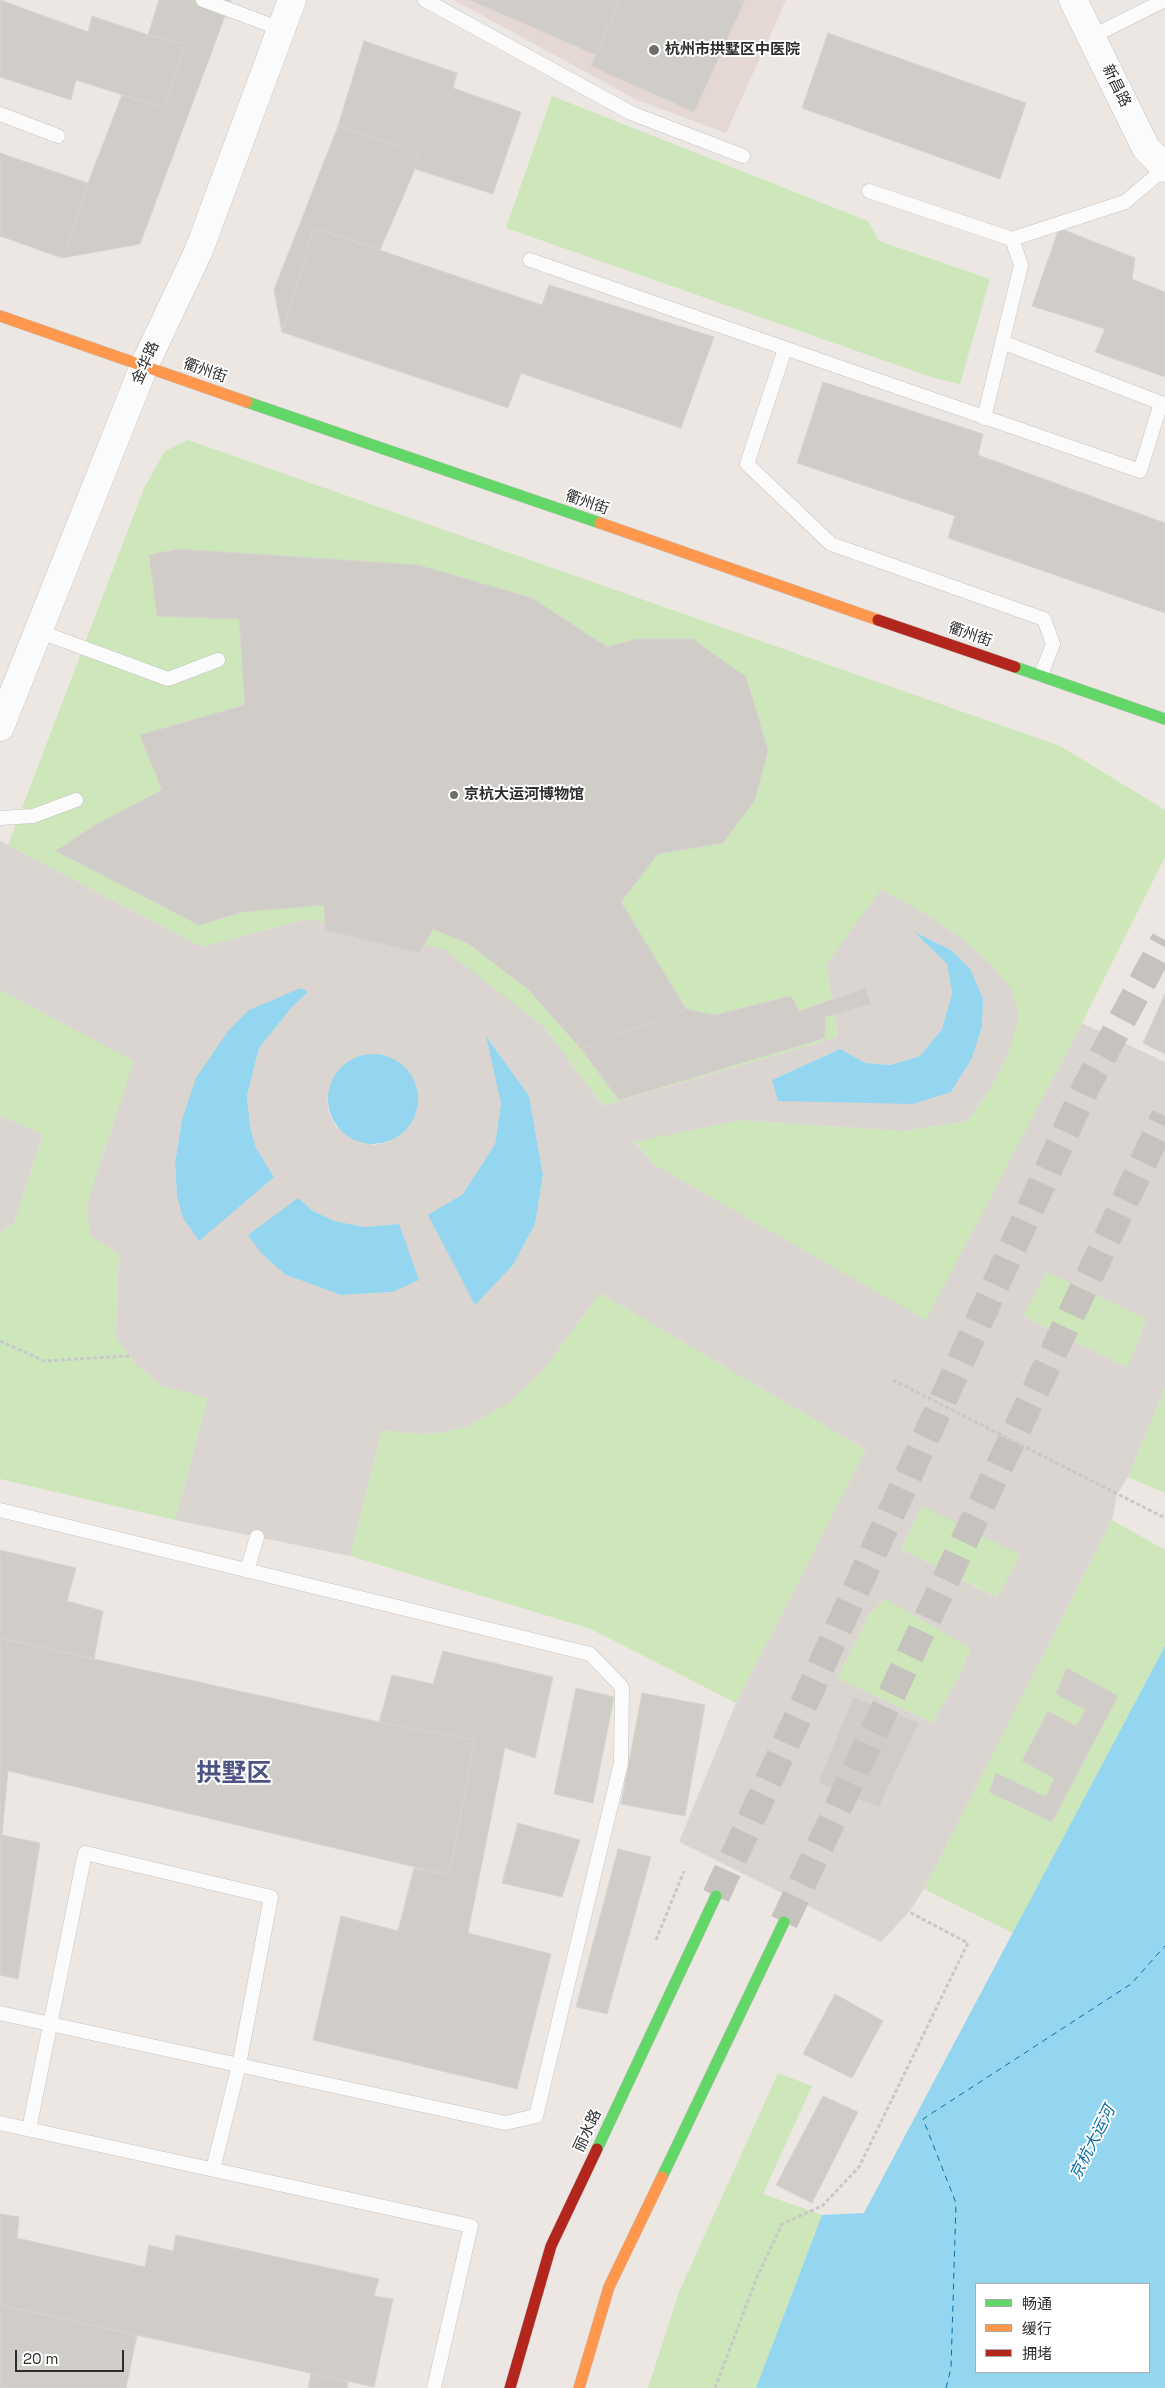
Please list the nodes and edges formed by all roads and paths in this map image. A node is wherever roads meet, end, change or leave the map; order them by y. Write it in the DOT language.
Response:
graph roads {
  1 [pos="203,0"];
  2 [pos="292,0"];
  3 [pos="425,0"];
  4 [pos="1073,0"];
  5 [pos="1165,0"];
  6 [pos="282,29"];
  7 [pos="1092,37"];
  8 [pos="0,114"];
  9 [pos="58,136"];
  10 [pos="743,156"];
  11 [pos="1165,168"];
  12 [pos="869,191"];
  13 [pos="1012,239"];
  14 [pos="530,260"];
  15 [pos="0,316"];
  16 [pos="1002,342"];
  17 [pos="785,349"];
  18 [pos="144,366"];
  19 [pos="984,418"];
  20 [pos="38,631"];
  21 [pos="218,660"];
  22 [pos="1041,675"];
  23 [pos="1165,718"];
  24 [pos="0,727"];
  25 [pos="76,800"];
  26 [pos="0,818"];
  27 [pos="0,1341"];
  28 [pos="130,1356"];
  29 [pos="893,1380"];
  30 [pos="0,1510"];
  31 [pos="1165,1518"];
  32 [pos="257,1537"];
  33 [pos="247,1571"];
  34 [pos="716,1896"];
  35 [pos="909,1912"];
  36 [pos="784,1922"];
  37 [pos="0,2013"];
  38 [pos="49,2024"];
  39 [pos="239,2065"];
  40 [pos="0,2123"];
  41 [pos="29,2130"];
  42 [pos="213,2169"];
  43 [pos="434,2388"];
  44 [pos="510,2388"];
  45 [pos="580,2388"];
  46 [pos="715,2388"];
  1 -- 6 [label="lane"];
  2 -- 6 [label="street, 金华路"];
  3 -- 10 [label="lane"];
  4 -- 7 [label="street, 新昌路"];
  5 -- 7 [label="lane"];
  6 -- 18 [label="street, 金华路"];
  7 -- 11 [label="street, 新昌路"];
  8 -- 9 [label="lane"];
  11 -- 13 [label="lane"];
  12 -- 13 [label="lane"];
  13 -- 16 [label="lane"];
  14 -- 17 [label="lane"];
  15 -- 18 [label="street, 衢州街"];
  16 -- 19 [label="lane"];
  16 -- 19 [label="lane"];
  17 -- 19 [label="lane"];
  17 -- 22 [label="lane"];
  18 -- 20 [label="street, 金华路"];
  18 -- 22 [label="street, 衢州街"];
  20 -- 21 [label="lane"];
  20 -- 24 [label="street, 金华路"];
  22 -- 23 [label="street, 衢州街"];
  25 -- 26 [label="lane"];
  27 -- 28 [label="path"];
  29 -- 31 [label="path"];
  30 -- 33 [label="lane"];
  32 -- 33 [label="lane"];
  33 -- 39 [label="lane"];
  34 -- 44 [label="street, 丽水路"];
  35 -- 46 [label="path"];
  36 -- 45 [label="street"];
  37 -- 38 [label="lane"];
  38 -- 39 [label="lane"];
  38 -- 39 [label="lane"];
  38 -- 41 [label="lane"];
  39 -- 42 [label="lane"];
  40 -- 41 [label="lane"];
  41 -- 42 [label="lane"];
  42 -- 43 [label="lane"];
}
